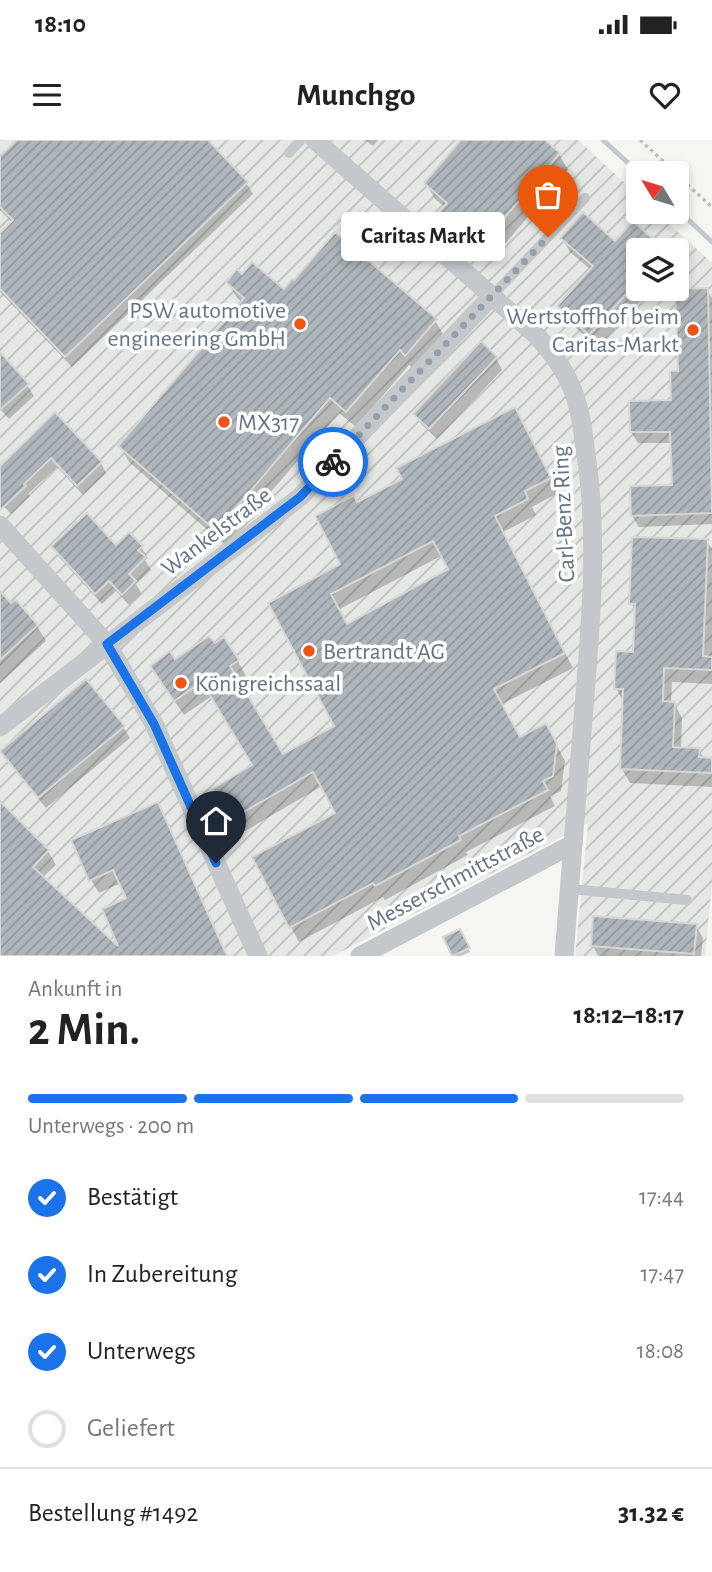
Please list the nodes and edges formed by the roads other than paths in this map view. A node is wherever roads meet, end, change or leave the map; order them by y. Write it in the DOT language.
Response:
graph roads {
  1 [pos="301,140"];
  2 [pos="315,140"];
  3 [pos="289,153"];
  4 [pos="585,198"];
  5 [pos="492,296"];
  6 [pos="0,525"];
  7 [pos="107,644"];
  8 [pos="0,727"];
  9 [pos="573,844"];
  10 [pos="570,890"];
  11 [pos="687,900"];
  12 [pos="258,956"];
  13 [pos="360,956"];
  14 [pos="564,956"];
  1 -- 3 [label="lane"];
  2 -- 5 [label="street, Carl-Benz Ring"];
  4 -- 5 [label="lane"];
  5 -- 7 [label="street, Wankelstraße"];
  5 -- 9 [label="street, Carl-Benz Ring"];
  6 -- 7 [label="street"];
  7 -- 8 [label="street, Wankelstraße"];
  7 -- 12 [label="street"];
  9 -- 10 [label="street, Carl-Benz Ring"];
  9 -- 13 [label="street, Messerschmittstraße"];
  10 -- 11 [label="lane"];
  10 -- 14 [label="street, Carl-Benz Ring"];
}
